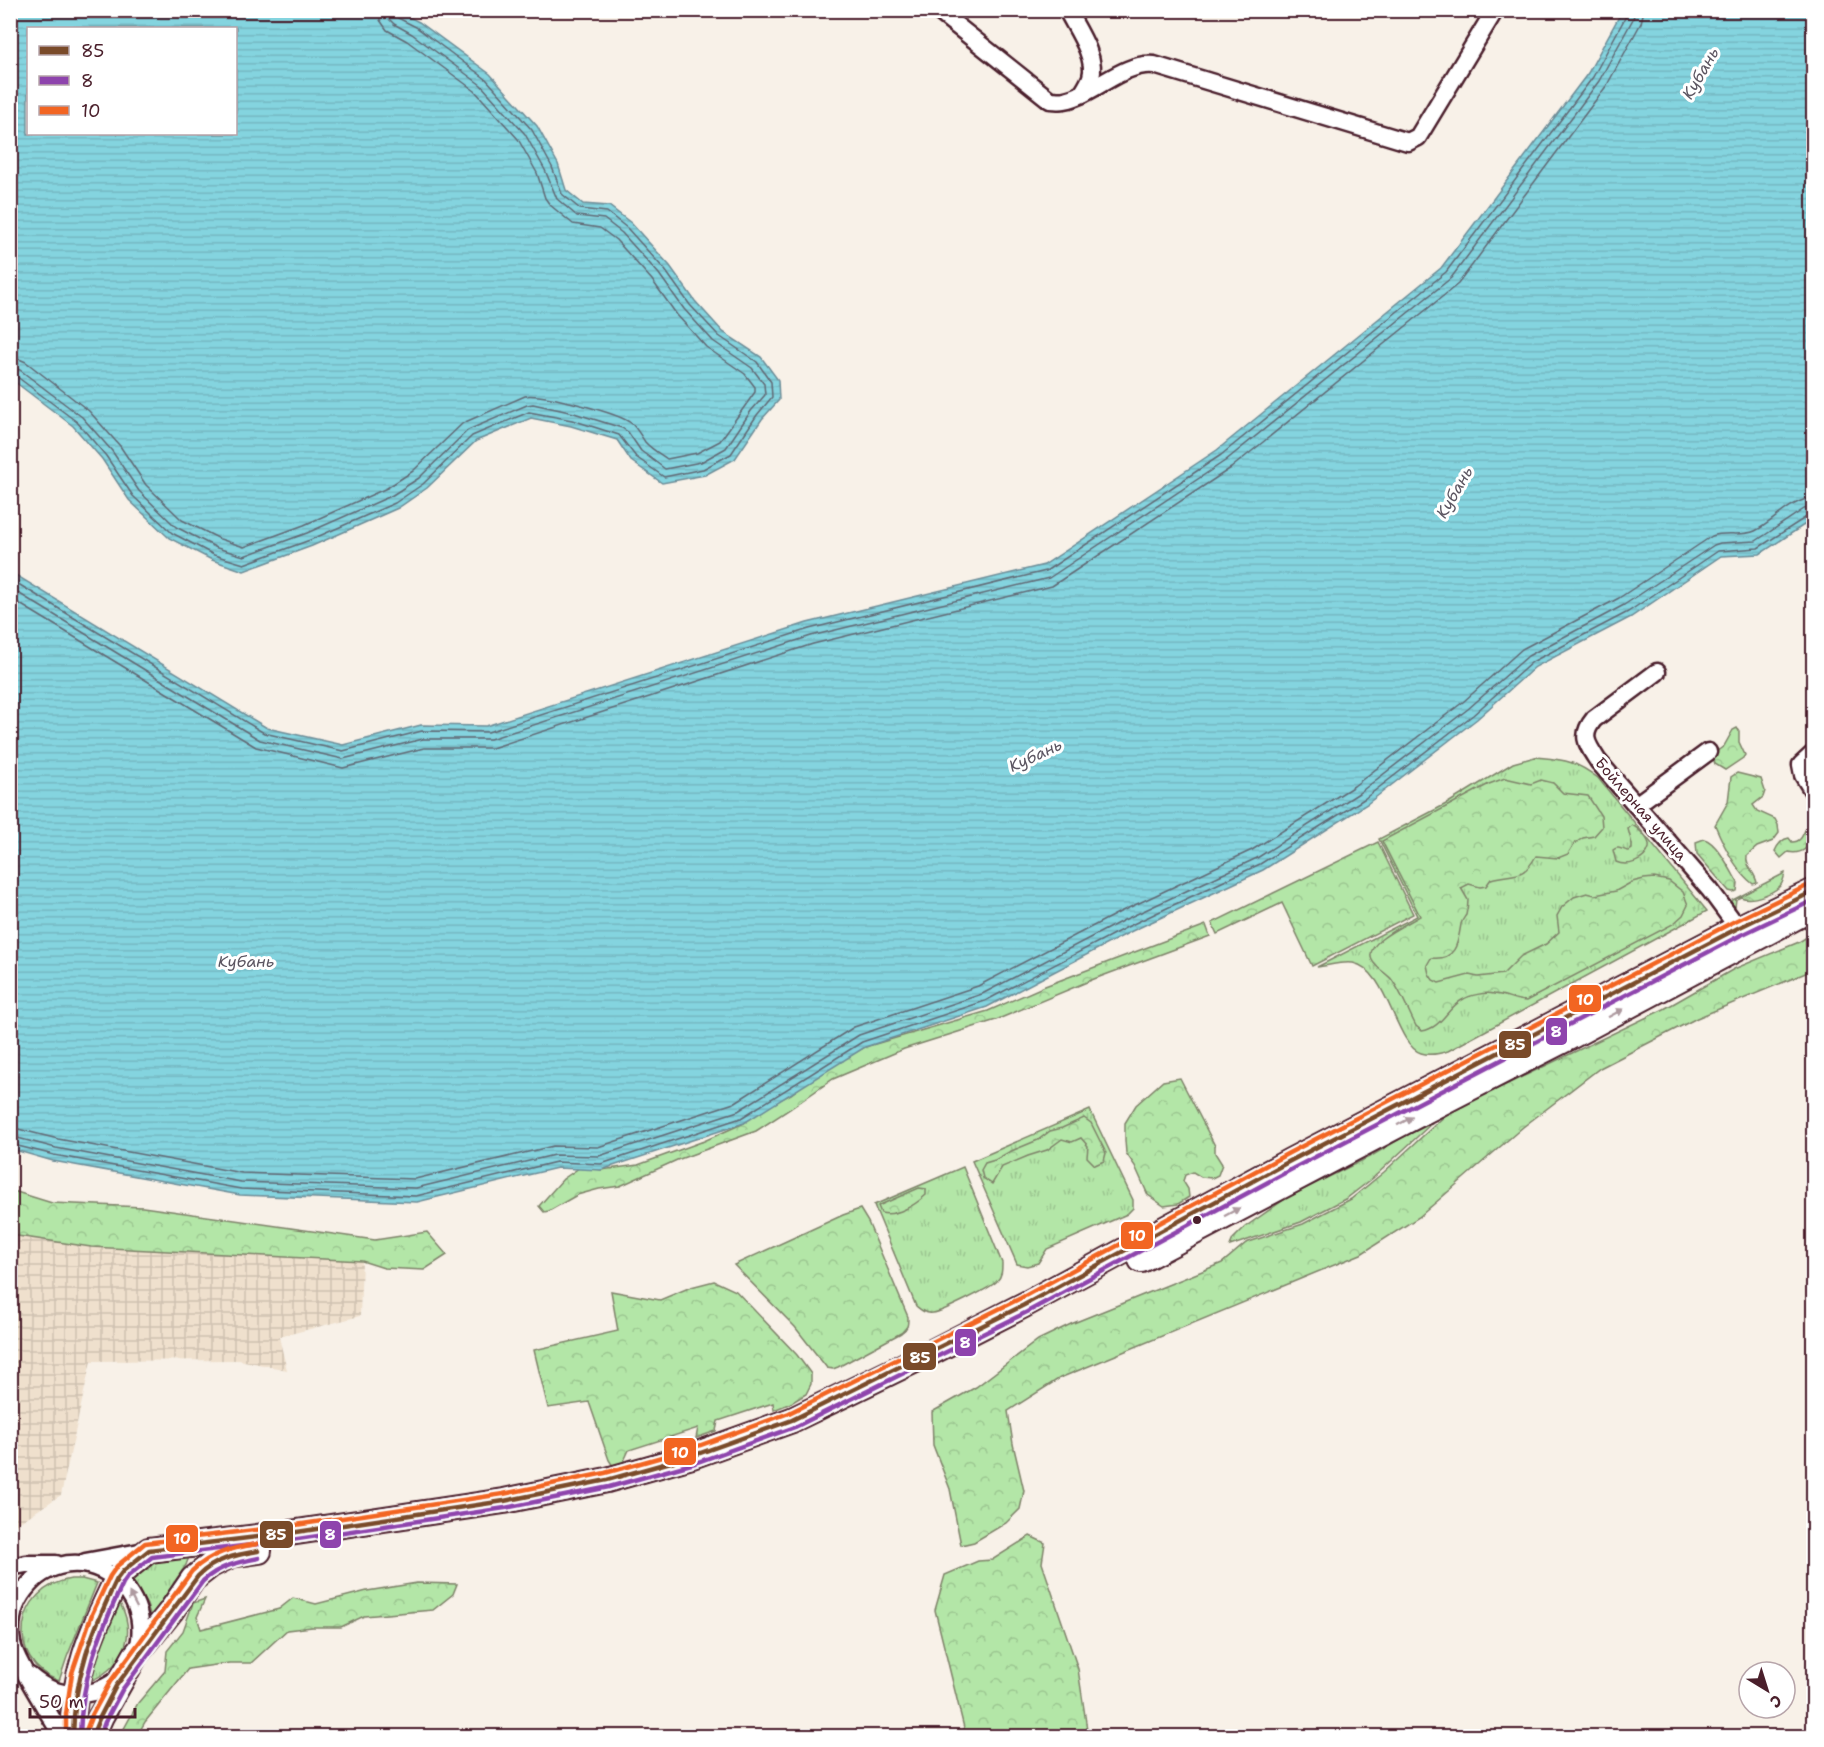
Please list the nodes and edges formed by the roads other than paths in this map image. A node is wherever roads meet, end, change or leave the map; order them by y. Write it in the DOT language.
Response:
graph roads {
  1 [pos="937,10"];
  2 [pos="1067,10"];
  3 [pos="1495,10"];
  4 [pos="1082,94"];
  5 [pos="1656,672"];
  6 [pos="1708,752"];
  7 [pos="1814,753"];
  8 [pos="1814,793"];
  9 [pos="1636,805"];
  10 [pos="1814,891"];
  11 [pos="1814,908"];
  12 [pos="1738,928"];
  13 [pos="149,1550"];
  14 [pos="73,1564"];
  15 [pos="10,1566"];
  16 [pos="117,1579"];
  17 [pos="16,1658"];
  18 [pos="130,1664"];
  19 [pos="74,1695"];
  20 [pos="62,1737"];
  21 [pos="73,1737"];
  22 [pos="92,1737"];
  1 -- 4 [label="street"];
  2 -- 4 [label="street"];
  3 -- 4 [label="street"];
  5 -- 9 [label="street, Бойлерная улица"];
  6 -- 9 [label="street"];
  7 -- 8 [label="street"];
  9 -- 12 [label="street, Бойлерная улица"];
  10 -- 12 [label="highway"];
  18 -- 11 [label="highway, one-way"];
  12 -- 13 [label="highway"];
  13 -- 14 [label="street"];
  13 -- 16 [label="highway"];
  14 -- 15 [label="street"];
  14 -- 16 [label="street"];
  14 -- 17 [label="street"];
  18 -- 16 [label="street, one-way"];
  16 -- 19 [label="highway"];
  17 -- 19 [label="street"];
  17 -- 20 [label="street"];
  18 -- 19 [label="street"];
  18 -- 22 [label="highway"];
  19 -- 21 [label="highway"];
}
